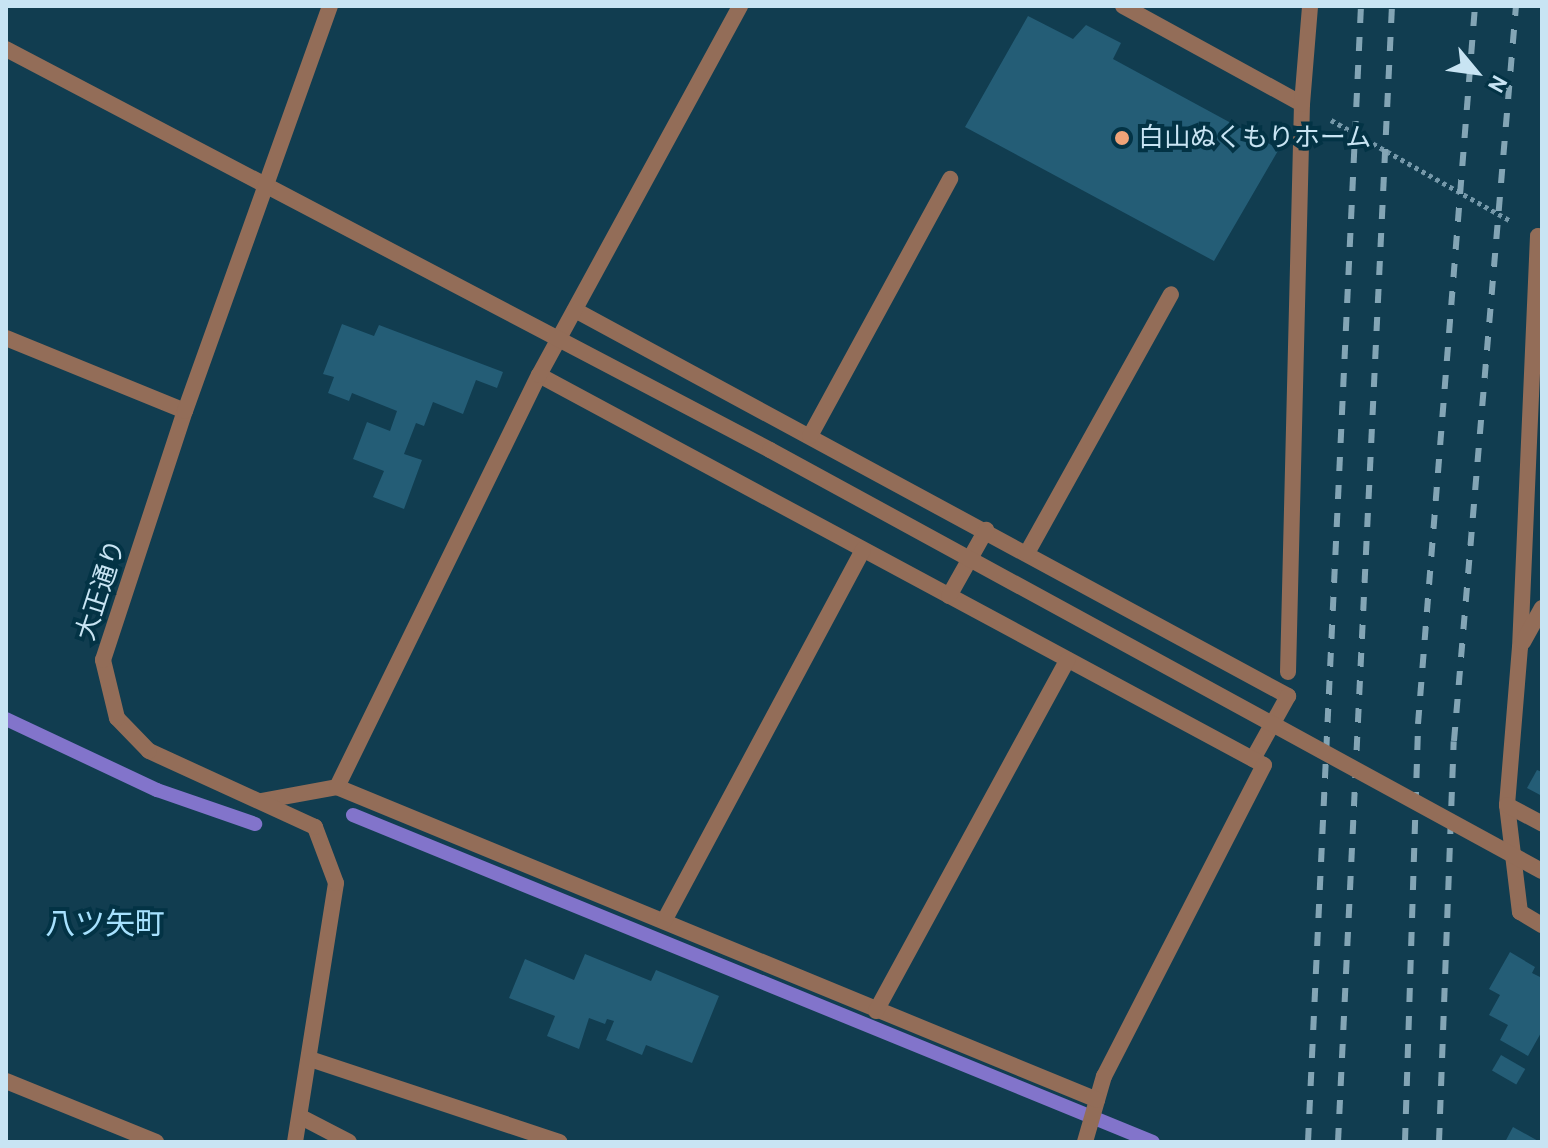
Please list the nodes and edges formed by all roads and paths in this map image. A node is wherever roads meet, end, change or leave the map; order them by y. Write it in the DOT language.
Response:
graph roads {
  1 [pos="330,6"];
  2 [pos="740,6"];
  3 [pos="1123,6"];
  4 [pos="1310,6"];
  5 [pos="6,49"];
  6 [pos="1302,104"];
  7 [pos="950,179"];
  8 [pos="265,187"];
  9 [pos="1540,237"];
  10 [pos="1171,294"];
  11 [pos="575,310"];
  12 [pos="6,338"];
  13 [pos="557,342"];
  14 [pos="539,375"];
  15 [pos="185,411"];
  16 [pos="810,436"];
  17 [pos="986,530"];
  18 [pos="863,550"];
  19 [pos="1027,553"];
  20 [pos="949,596"];
  21 [pos="1542,608"];
  22 [pos="1520,647"];
  23 [pos="1067,660"];
  24 [pos="1288,672"];
  25 [pos="1253,759"];
  26 [pos="337,787"];
  27 [pos="261,801"];
  28 [pos="1507,805"];
  29 [pos="1542,824"];
  30 [pos="1542,871"];
  31 [pos="664,921"];
  32 [pos="1542,925"];
  33 [pos="876,1011"];
  34 [pos="310,1059"];
  35 [pos="6,1081"];
  36 [pos="1096,1103"];
  37 [pos="301,1117"];
  38 [pos="1087,1135"];
  39 [pos="535,1138"];
  40 [pos="156,1142"];
  41 [pos="295,1142"];
  42 [pos="349,1142"];
  43 [pos="560,1142"];
  1 -- 8 [label="street, 大正通り"];
  2 -- 11 [label="street"];
  3 -- 6 [label="street"];
  4 -- 6 [label="street"];
  5 -- 8 [label="street"];
  6 -- 9 [label="path"];
  6 -- 24 [label="street"];
  7 -- 16 [label="street"];
  8 -- 13 [label="street"];
  8 -- 15 [label="street, 大正通り"];
  9 -- 22 [label="street"];
  10 -- 19 [label="street"];
  11 -- 13 [label="street"];
  11 -- 16 [label="street"];
  12 -- 15 [label="street"];
  13 -- 14 [label="street"];
  13 -- 30 [label="street, bridge"];
  14 -- 18 [label="street"];
  14 -- 26 [label="street"];
  15 -- 27 [label="street, 大正通り"];
  16 -- 17 [label="street"];
  17 -- 19 [label="street"];
  17 -- 20 [label="street"];
  18 -- 20 [label="street"];
  18 -- 31 [label="street"];
  19 -- 25 [label="street"];
  20 -- 23 [label="street"];
  21 -- 22 [label="street"];
  22 -- 28 [label="street"];
  23 -- 25 [label="street"];
  23 -- 33 [label="street"];
  25 -- 36 [label="street"];
  26 -- 27 [label="street"];
  26 -- 31 [label="street"];
  27 -- 34 [label="street, 大正通り"];
  28 -- 29 [label="street"];
  28 -- 32 [label="street"];
  31 -- 33 [label="street"];
  33 -- 36 [label="street"];
  34 -- 37 [label="street, 大正通り"];
  34 -- 39 [label="street"];
  35 -- 40 [label="street"];
  36 -- 38 [label="street"];
  37 -- 41 [label="street, 大正通り"];
  37 -- 42 [label="street"];
  39 -- 43 [label="street"];
}
